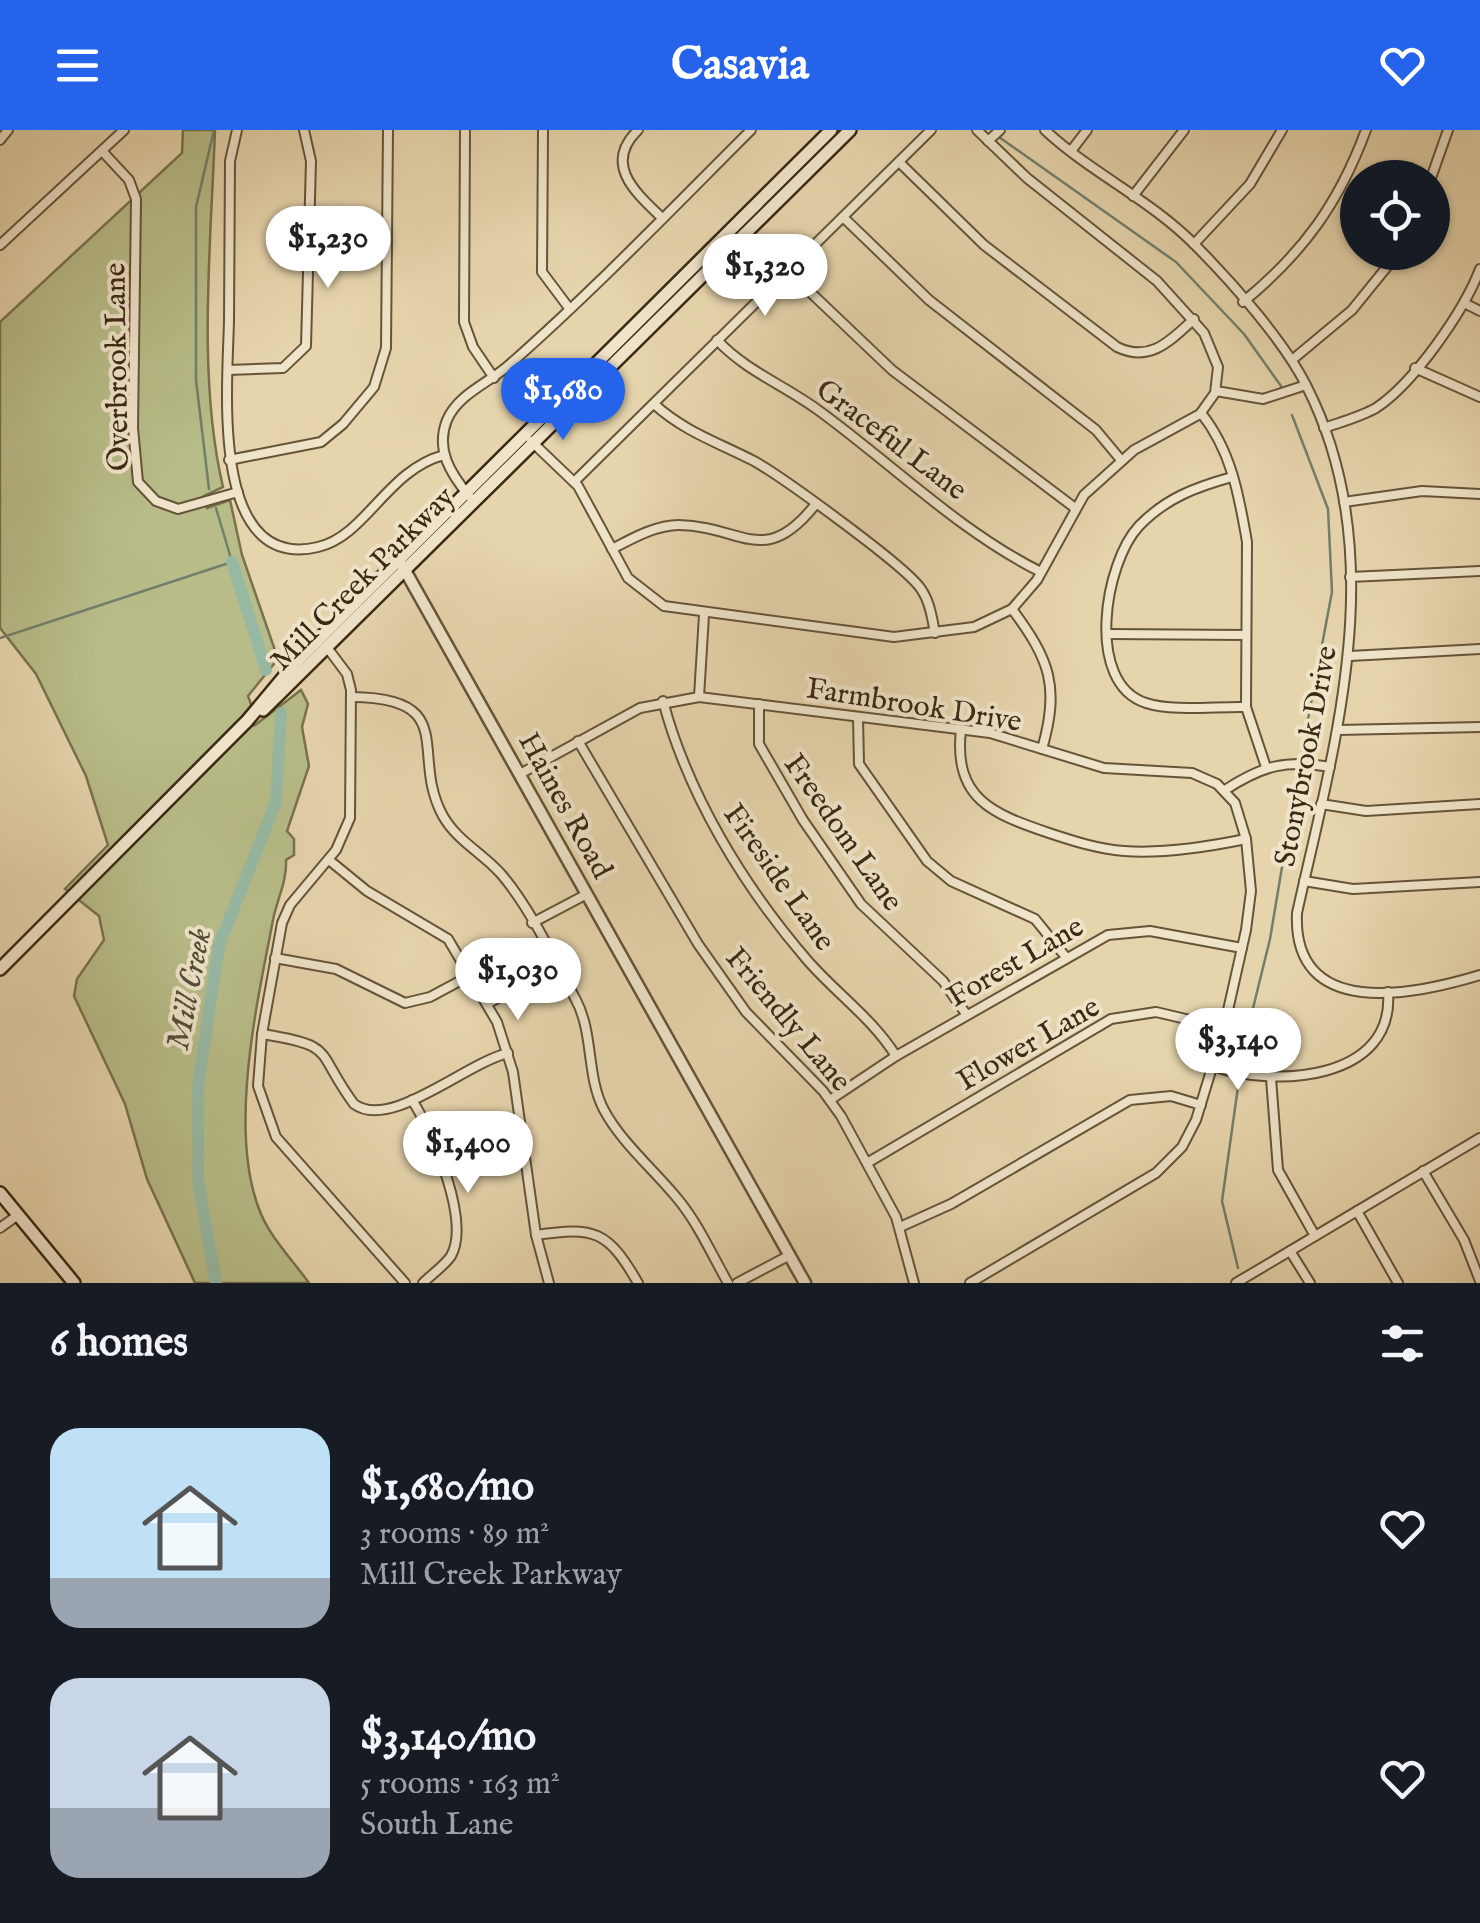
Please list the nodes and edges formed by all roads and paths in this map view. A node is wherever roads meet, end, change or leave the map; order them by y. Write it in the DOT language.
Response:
graph roads {
  1 [pos="8,130"];
  2 [pos="124,130"];
  3 [pos="238,130"];
  4 [pos="304,130"];
  5 [pos="388,130"];
  6 [pos="465,130"];
  7 [pos="543,130"];
  8 [pos="638,130"];
  9 [pos="750,130"];
  10 [pos="850,130"];
  11 [pos="931,130"];
  12 [pos="978,130"];
  13 [pos="1000,130"];
  14 [pos="1045,130"];
  15 [pos="1087,130"];
  16 [pos="1184,130"];
  17 [pos="1282,130"];
  18 [pos="1366,130"];
  19 [pos="1448,130"];
  20 [pos="833,133"];
  21 [pos="0,140"];
  22 [pos="988,141"];
  23 [pos="102,151"];
  24 [pos="1071,152"];
  25 [pos="1437,160"];
  26 [pos="899,162"];
  27 [pos="1133,196"];
  28 [pos="661,217"];
  29 [pos="842,218"];
  30 [pos="1194,244"];
  31 [pos="0,245"];
  32 [pos="1480,269"];
  33 [pos="1385,270"];
  34 [pos="788,271"];
  35 [pos="1242,302"];
  36 [pos="1464,302"];
  37 [pos="569,308"];
  38 [pos="1480,312"];
  39 [pos="1194,320"];
  40 [pos="717,340"];
  41 [pos="1292,360"];
  42 [pos="1415,368"];
  43 [pos="228,370"];
  44 [pos="494,378"];
  45 [pos="1306,384"];
  46 [pos="1216,391"];
  47 [pos="1480,397"];
  48 [pos="654,404"];
  49 [pos="1201,413"];
  50 [pos="1324,428"];
  51 [pos="529,439"];
  52 [pos="444,455"];
  53 [pos="230,460"];
  54 [pos="1121,460"];
  55 [pos="1232,477"];
  56 [pos="574,482"];
  57 [pos="238,492"];
  58 [pos="1480,494"];
  59 [pos="470,498"];
  60 [pos="1344,502"];
  61 [pos="815,505"];
  62 [pos="1075,508"];
  63 [pos="612,549"];
  64 [pos="399,560"];
  65 [pos="406,572"];
  66 [pos="1042,572"];
  67 [pos="1480,572"];
  68 [pos="1350,577"];
  69 [pos="1012,609"];
  70 [pos="704,615"];
  71 [pos="935,633"];
  72 [pos="1108,634"];
  73 [pos="1246,635"];
  74 [pos="324,644"];
  75 [pos="1480,649"];
  76 [pos="1350,656"];
  77 [pos="699,697"];
  78 [pos="352,698"];
  79 [pos="663,701"];
  80 [pos="759,704"];
  81 [pos="1246,707"];
  82 [pos="858,717"];
  83 [pos="1480,726"];
  84 [pos="961,730"];
  85 [pos="1338,730"];
  86 [pos="578,741"];
  87 [pos="1042,749"];
  88 [pos="1266,766"];
  89 [pos="1330,767"];
  90 [pos="520,774"];
  91 [pos="1224,790"];
  92 [pos="1321,804"];
  93 [pos="1480,804"];
  94 [pos="1246,839"];
  95 [pos="329,860"];
  96 [pos="1304,881"];
  97 [pos="1480,882"];
  98 [pos="587,894"];
  99 [pos="532,923"];
  100 [pos="1242,948"];
  101 [pos="1065,956"];
  102 [pos="275,958"];
  103 [pos="556,966"];
  104 [pos="0,970"];
  105 [pos="471,975"];
  106 [pos="1480,975"];
  107 [pos="1388,992"];
  108 [pos="487,1004"];
  109 [pos="966,1014"];
  110 [pos="1224,1028"];
  111 [pos="262,1034"];
  112 [pos="508,1053"];
  113 [pos="896,1056"];
  114 [pos="1214,1066"];
  115 [pos="1271,1078"];
  116 [pos="412,1100"];
  117 [pos="830,1100"];
  118 [pos="1201,1105"];
  119 [pos="1480,1138"];
  120 [pos="867,1163"];
  121 [pos="1423,1172"];
  122 [pos="0,1193"];
  123 [pos="1357,1211"];
  124 [pos="18,1216"];
  125 [pos="900,1226"];
  126 [pos="0,1228"];
  127 [pos="536,1235"];
  128 [pos="1315,1236"];
  129 [pos="1290,1252"];
  130 [pos="790,1255"];
  131 [pos="1480,1280"];
  132 [pos="74,1283"];
  133 [pos="405,1283"];
  134 [pos="422,1283"];
  135 [pos="550,1283"];
  136 [pos="638,1283"];
  137 [pos="728,1283"];
  138 [pos="737,1283"];
  139 [pos="805,1283"];
  140 [pos="914,1283"];
  141 [pos="970,1283"];
  142 [pos="1236,1283"];
  143 [pos="1310,1283"];
  144 [pos="1398,1283"];
  1 -- 21 [label="street"];
  2 -- 23 [label="street"];
  3 -- 43 [label="street"];
  4 -- 43 [label="street"];
  5 -- 53 [label="street"];
  6 -- 44 [label="street"];
  7 -- 37 [label="street"];
  8 -- 28 [label="street"];
  9 -- 28 [label="street"];
  10 -- 20 [label="main road, Mill Creek Parkway"];
  11 -- 26 [label="street"];
  12 -- 22 [label="street"];
  13 -- 22 [label="street"];
  14 -- 24 [label="street, Stonybrook Drive"];
  15 -- 24 [label="street"];
  16 -- 27 [label="street"];
  17 -- 30 [label="street"];
  18 -- 35 [label="street"];
  19 -- 25 [label="street"];
  20 -- 51 [label="main road, Mill Creek Parkway"];
  22 -- 39 [label="street"];
  23 -- 31 [label="street"];
  23 -- 57 [label="street, Overbrook Lane"];
  24 -- 27 [label="street, Stonybrook Drive"];
  26 -- 29 [label="street"];
  26 -- 39 [label="street"];
  27 -- 30 [label="street, Stonybrook Drive"];
  28 -- 37 [label="street"];
  29 -- 34 [label="street"];
  29 -- 54 [label="street"];
  30 -- 35 [label="street, Stonybrook Drive"];
  32 -- 36 [label="street"];
  33 -- 41 [label="street"];
  34 -- 40 [label="street"];
  34 -- 62 [label="street"];
  35 -- 41 [label="street, Stonybrook Drive"];
  36 -- 38 [label="street"];
  36 -- 42 [label="street"];
  37 -- 44 [label="street"];
  39 -- 46 [label="street"];
  40 -- 48 [label="street"];
  40 -- 66 [label="street, Graceful Lane"];
  41 -- 45 [label="street, Stonybrook Drive"];
  42 -- 47 [label="street"];
  42 -- 50 [label="street"];
  43 -- 53 [label="street"];
  44 -- 52 [label="street"];
  45 -- 46 [label="street"];
  45 -- 50 [label="street, Stonybrook Drive"];
  46 -- 49 [label="street"];
  48 -- 56 [label="street"];
  48 -- 61 [label="street"];
  49 -- 54 [label="street"];
  49 -- 55 [label="street"];
  50 -- 60 [label="street, Stonybrook Drive"];
  51 -- 56 [label="street"];
  51 -- 59 [label="main road, Mill Creek Parkway"];
  52 -- 57 [label="street"];
  52 -- 59 [label="street"];
  53 -- 57 [label="street"];
  54 -- 62 [label="street"];
  55 -- 72 [label="street"];
  55 -- 73 [label="street"];
  56 -- 63 [label="street"];
  58 -- 60 [label="street"];
  59 -- 64 [label="main road, Mill Creek Parkway"];
  59 -- 65 [label="main road, Mill Creek Parkway"];
  60 -- 68 [label="street, Stonybrook Drive"];
  61 -- 63 [label="street"];
  61 -- 71 [label="street"];
  62 -- 66 [label="street"];
  63 -- 70 [label="street"];
  64 -- 65 [label="street, Haines Road"];
  64 -- 74 [label="main road, Mill Creek Parkway"];
  65 -- 74 [label="main road, Mill Creek Parkway"];
  65 -- 90 [label="street, Haines Road"];
  66 -- 69 [label="street"];
  67 -- 68 [label="street"];
  68 -- 76 [label="street, Stonybrook Drive"];
  69 -- 71 [label="street"];
  69 -- 87 [label="street"];
  70 -- 71 [label="street"];
  70 -- 77 [label="street"];
  72 -- 73 [label="street"];
  72 -- 81 [label="street"];
  73 -- 81 [label="street"];
  74 -- 78 [label="street"];
  74 -- 104 [label="main road, Mill Creek Parkway"];
  75 -- 76 [label="street"];
  76 -- 85 [label="street, Stonybrook Drive"];
  77 -- 79 [label="street, Farmbrook Drive"];
  77 -- 80 [label="street, Farmbrook Drive"];
  78 -- 95 [label="street"];
  78 -- 99 [label="street"];
  79 -- 86 [label="street, Farmbrook Drive"];
  79 -- 113 [label="street, Fireside Lane"];
  80 -- 82 [label="street, Farmbrook Drive"];
  80 -- 109 [label="street, Freedom Lane"];
  81 -- 88 [label="street"];
  82 -- 84 [label="street, Farmbrook Drive"];
  82 -- 101 [label="street"];
  83 -- 85 [label="street"];
  84 -- 87 [label="street, Farmbrook Drive"];
  84 -- 94 [label="street"];
  85 -- 89 [label="street, Stonybrook Drive"];
  86 -- 90 [label="street, Farmbrook Drive"];
  86 -- 117 [label="street, Friendly Lane"];
  87 -- 91 [label="street, Farmbrook Drive"];
  88 -- 89 [label="street"];
  88 -- 91 [label="street"];
  89 -- 92 [label="street, Stonybrook Drive"];
  90 -- 98 [label="street, Haines Road"];
  91 -- 94 [label="street"];
  92 -- 93 [label="street"];
  92 -- 96 [label="street, Stonybrook Drive"];
  94 -- 100 [label="street"];
  95 -- 102 [label="street"];
  95 -- 105 [label="street"];
  96 -- 97 [label="street"];
  96 -- 107 [label="street, Stonybrook Drive"];
  98 -- 99 [label="street"];
  98 -- 130 [label="street, Haines Road"];
  99 -- 103 [label="street"];
  100 -- 101 [label="street, Forest Lane"];
  100 -- 110 [label="street"];
  101 -- 109 [label="street, Forest Lane"];
  102 -- 105 [label="street"];
  102 -- 111 [label="street"];
  103 -- 108 [label="street"];
  103 -- 137 [label="street"];
  105 -- 108 [label="street"];
  106 -- 107 [label="street, Stonybrook Drive"];
  107 -- 115 [label="street"];
  108 -- 112 [label="street"];
  109 -- 113 [label="street, Forest Lane"];
  110 -- 114 [label="street"];
  110 -- 120 [label="street, Flower Lane"];
  111 -- 116 [label="street"];
  111 -- 133 [label="street"];
  112 -- 116 [label="street"];
  112 -- 127 [label="street"];
  113 -- 117 [label="street, Forest Lane"];
  114 -- 115 [label="street"];
  114 -- 118 [label="street"];
  115 -- 128 [label="street"];
  116 -- 134 [label="street"];
  117 -- 120 [label="street, Friendly Lane"];
  118 -- 125 [label="street"];
  118 -- 141 [label="street"];
  119 -- 121 [label="street"];
  120 -- 125 [label="street, Friendly Lane"];
  121 -- 123 [label="street"];
  121 -- 131 [label="street"];
  122 -- 124 [label="main road"];
  123 -- 128 [label="street"];
  123 -- 144 [label="street"];
  124 -- 126 [label="street"];
  124 -- 132 [label="main road"];
  125 -- 140 [label="street, Friendly Lane"];
  127 -- 135 [label="street"];
  127 -- 136 [label="street"];
  128 -- 129 [label="street"];
  129 -- 142 [label="street"];
  129 -- 143 [label="street"];
  130 -- 138 [label="street"];
  130 -- 139 [label="street, Haines Road"];
}
